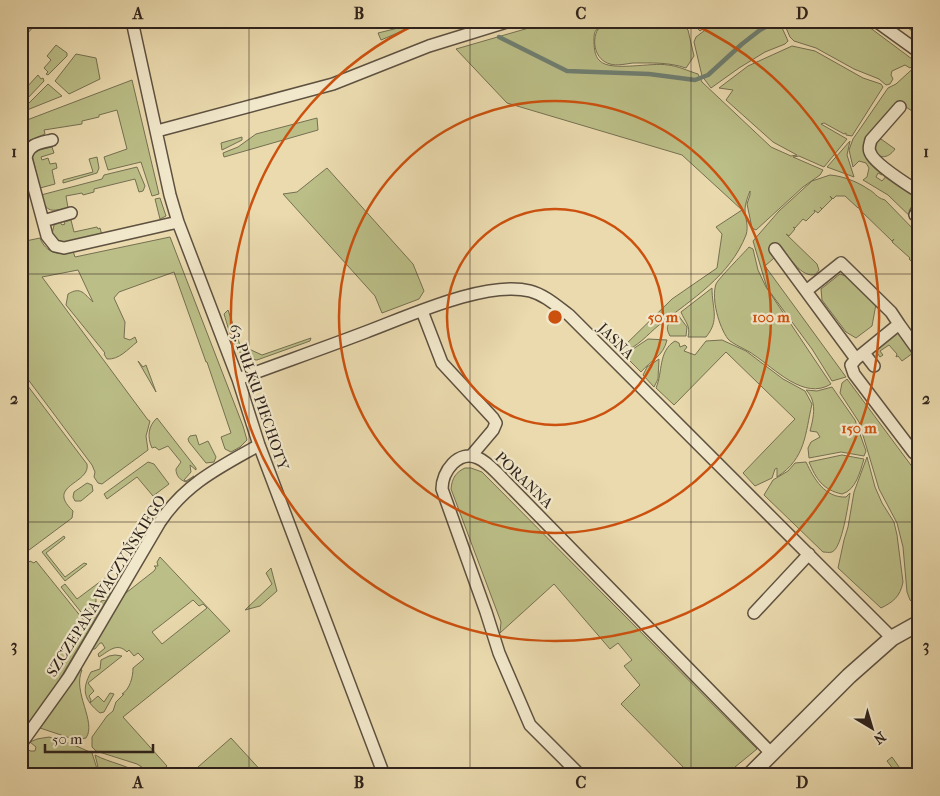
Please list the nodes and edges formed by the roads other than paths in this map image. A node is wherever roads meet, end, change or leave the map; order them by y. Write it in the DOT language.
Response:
graph roads {
  1 [pos="132,21"];
  2 [pos="510,21"];
  3 [pos="876,21"];
  4 [pos="919,52"];
  5 [pos="900,106"];
  6 [pos="157,131"];
  7 [pos="52,140"];
  8 [pos="919,192"];
  9 [pos="71,213"];
  10 [pos="42,221"];
  11 [pos="178,222"];
  12 [pos="775,249"];
  13 [pos="806,291"];
  14 [pos="422,311"];
  15 [pos="899,324"];
  16 [pos="917,345"];
  17 [pos="860,356"];
  18 [pos="874,366"];
  19 [pos="238,380"];
  20 [pos="259,445"];
  21 [pos="914,452"];
  22 [pos="471,456"];
  23 [pos="809,554"];
  24 [pos="754,613"];
  25 [pos="919,623"];
  26 [pos="892,638"];
  27 [pos="21,744"];
  28 [pos="771,753"];
  29 [pos="384,775"];
  30 [pos="580,775"];
  31 [pos="750,775"];
  1 -- 6 [label="street, 63. PUŁKU PIECHOTY"];
  2 -- 6 [label="street"];
  3 -- 4 [label="street"];
  5 -- 8 [label="street"];
  6 -- 11 [label="street, 63. PUŁKU PIECHOTY"];
  7 -- 10 [label="street"];
  9 -- 10 [label="street"];
  10 -- 11 [label="street"];
  11 -- 19 [label="street, 63. PUŁKU PIECHOTY"];
  12 -- 13 [label="street"];
  13 -- 15 [label="street"];
  13 -- 17 [label="street"];
  14 -- 19 [label="street, JASNA"];
  14 -- 22 [label="street"];
  14 -- 23 [label="street, JASNA"];
  15 -- 16 [label="street"];
  15 -- 17 [label="street"];
  17 -- 18 [label="street"];
  17 -- 21 [label="street"];
  19 -- 20 [label="street, 63. PUŁKU PIECHOTY"];
  20 -- 27 [label="street, SZCZEPANA WACZYŃSKIEGO"];
  20 -- 29 [label="street, 63. PUŁKU PIECHOTY"];
  22 -- 28 [label="street, PORANNA"];
  22 -- 30 [label="street, PORANNA"];
  23 -- 24 [label="street"];
  23 -- 26 [label="street, JASNA"];
  25 -- 26 [label="street"];
  26 -- 28 [label="street"];
  28 -- 31 [label="street"];
}
